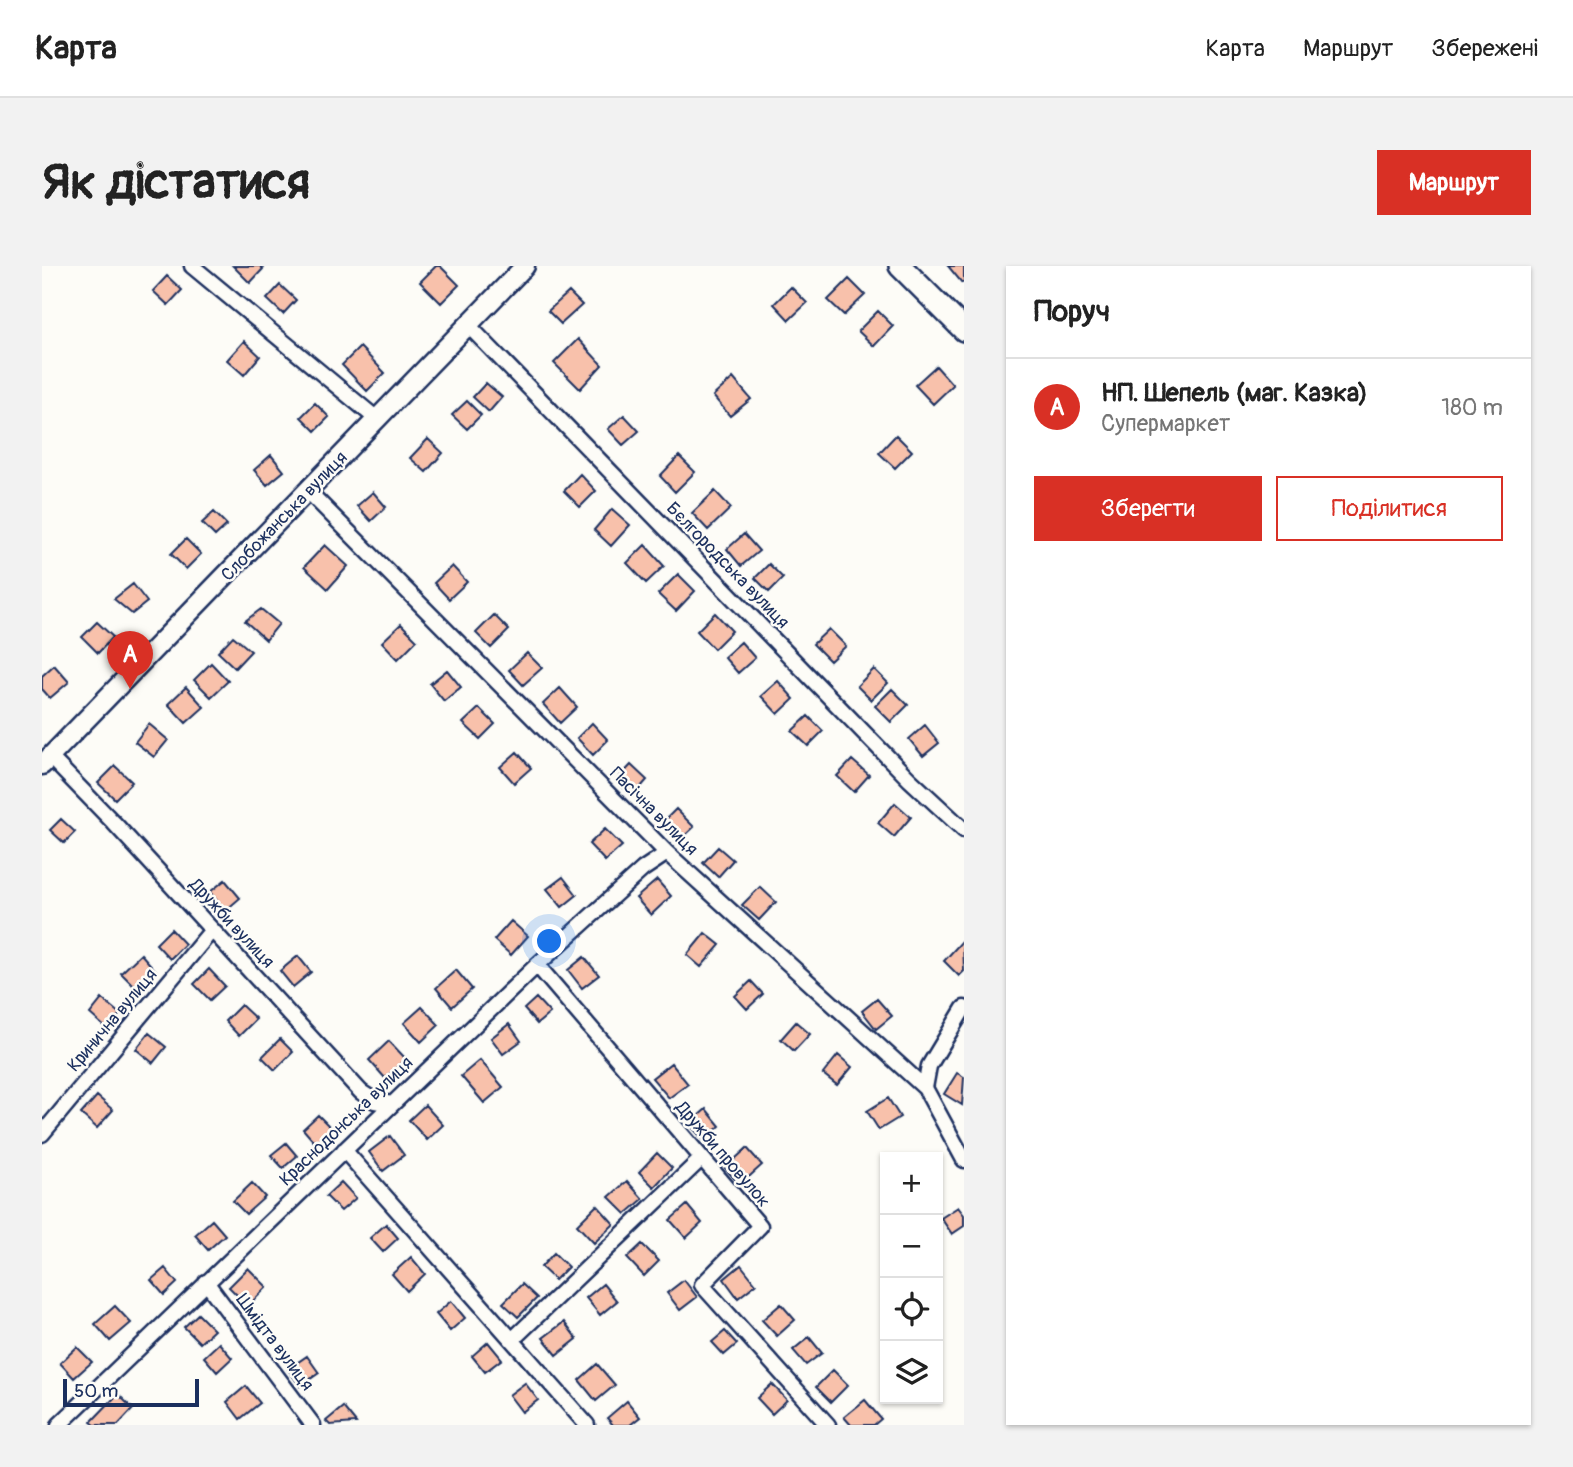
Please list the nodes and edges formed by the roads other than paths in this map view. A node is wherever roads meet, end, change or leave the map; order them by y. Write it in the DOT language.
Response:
graph roads {
  1 [pos="192,266"];
  2 [pos="900,266"];
  3 [pos="515,269"];
  4 [pos="468,325"];
  5 [pos="964,330"];
  6 [pos="378,420"];
  7 [pos="309,492"];
  8 [pos="46,761"];
  9 [pos="964,830"];
  10 [pos="667,853"];
  11 [pos="212,930"];
  12 [pos="537,965"];
  13 [pos="964,1008"];
  14 [pos="925,1088"];
  15 [pos="392,1104"];
  16 [pos="42,1134"];
  17 [pos="344,1150"];
  18 [pos="701,1159"];
  19 [pos="964,1160"];
  20 [pos="206,1282"];
  21 [pos="512,1340"];
  22 [pos="62,1424"];
  23 [pos="313,1425"];
  24 [pos="587,1425"];
  25 [pos="828,1425"];
  1 -- 6 [label="street"];
  2 -- 5 [label="main road"];
  3 -- 4 [label="street, Слобожанська вулиця"];
  4 -- 6 [label="street, Слобожанська вулиця"];
  4 -- 9 [label="street, Бєлгородська вулиця"];
  6 -- 7 [label="street, Слобожанська вулиця"];
  7 -- 8 [label="street, Слобожанська вулиця"];
  7 -- 10 [label="street, Пасічна вулиця"];
  8 -- 11 [label="street, Дружби вулиця"];
  10 -- 12 [label="street, Краснодонська вулиця"];
  10 -- 14 [label="street, Пасічна вулиця"];
  11 -- 15 [label="street, Дружби вулиця"];
  11 -- 16 [label="street, Кринична вулиця"];
  12 -- 15 [label="street, Краснодонська вулиця"];
  12 -- 18 [label="street, Дружби провулок"];
  13 -- 14 [label="street"];
  14 -- 19 [label="street, Пасічна вулиця"];
  15 -- 17 [label="street, Краснодонська вулиця"];
  17 -- 20 [label="street, Краснодонська вулиця"];
  17 -- 21 [label="street"];
  18 -- 21 [label="street"];
  18 -- 25 [label="street, Дружби провулок"];
  20 -- 22 [label="street, Краснодонська вулиця"];
  20 -- 23 [label="street, Шмідта вулиця"];
  21 -- 24 [label="street"];
}
